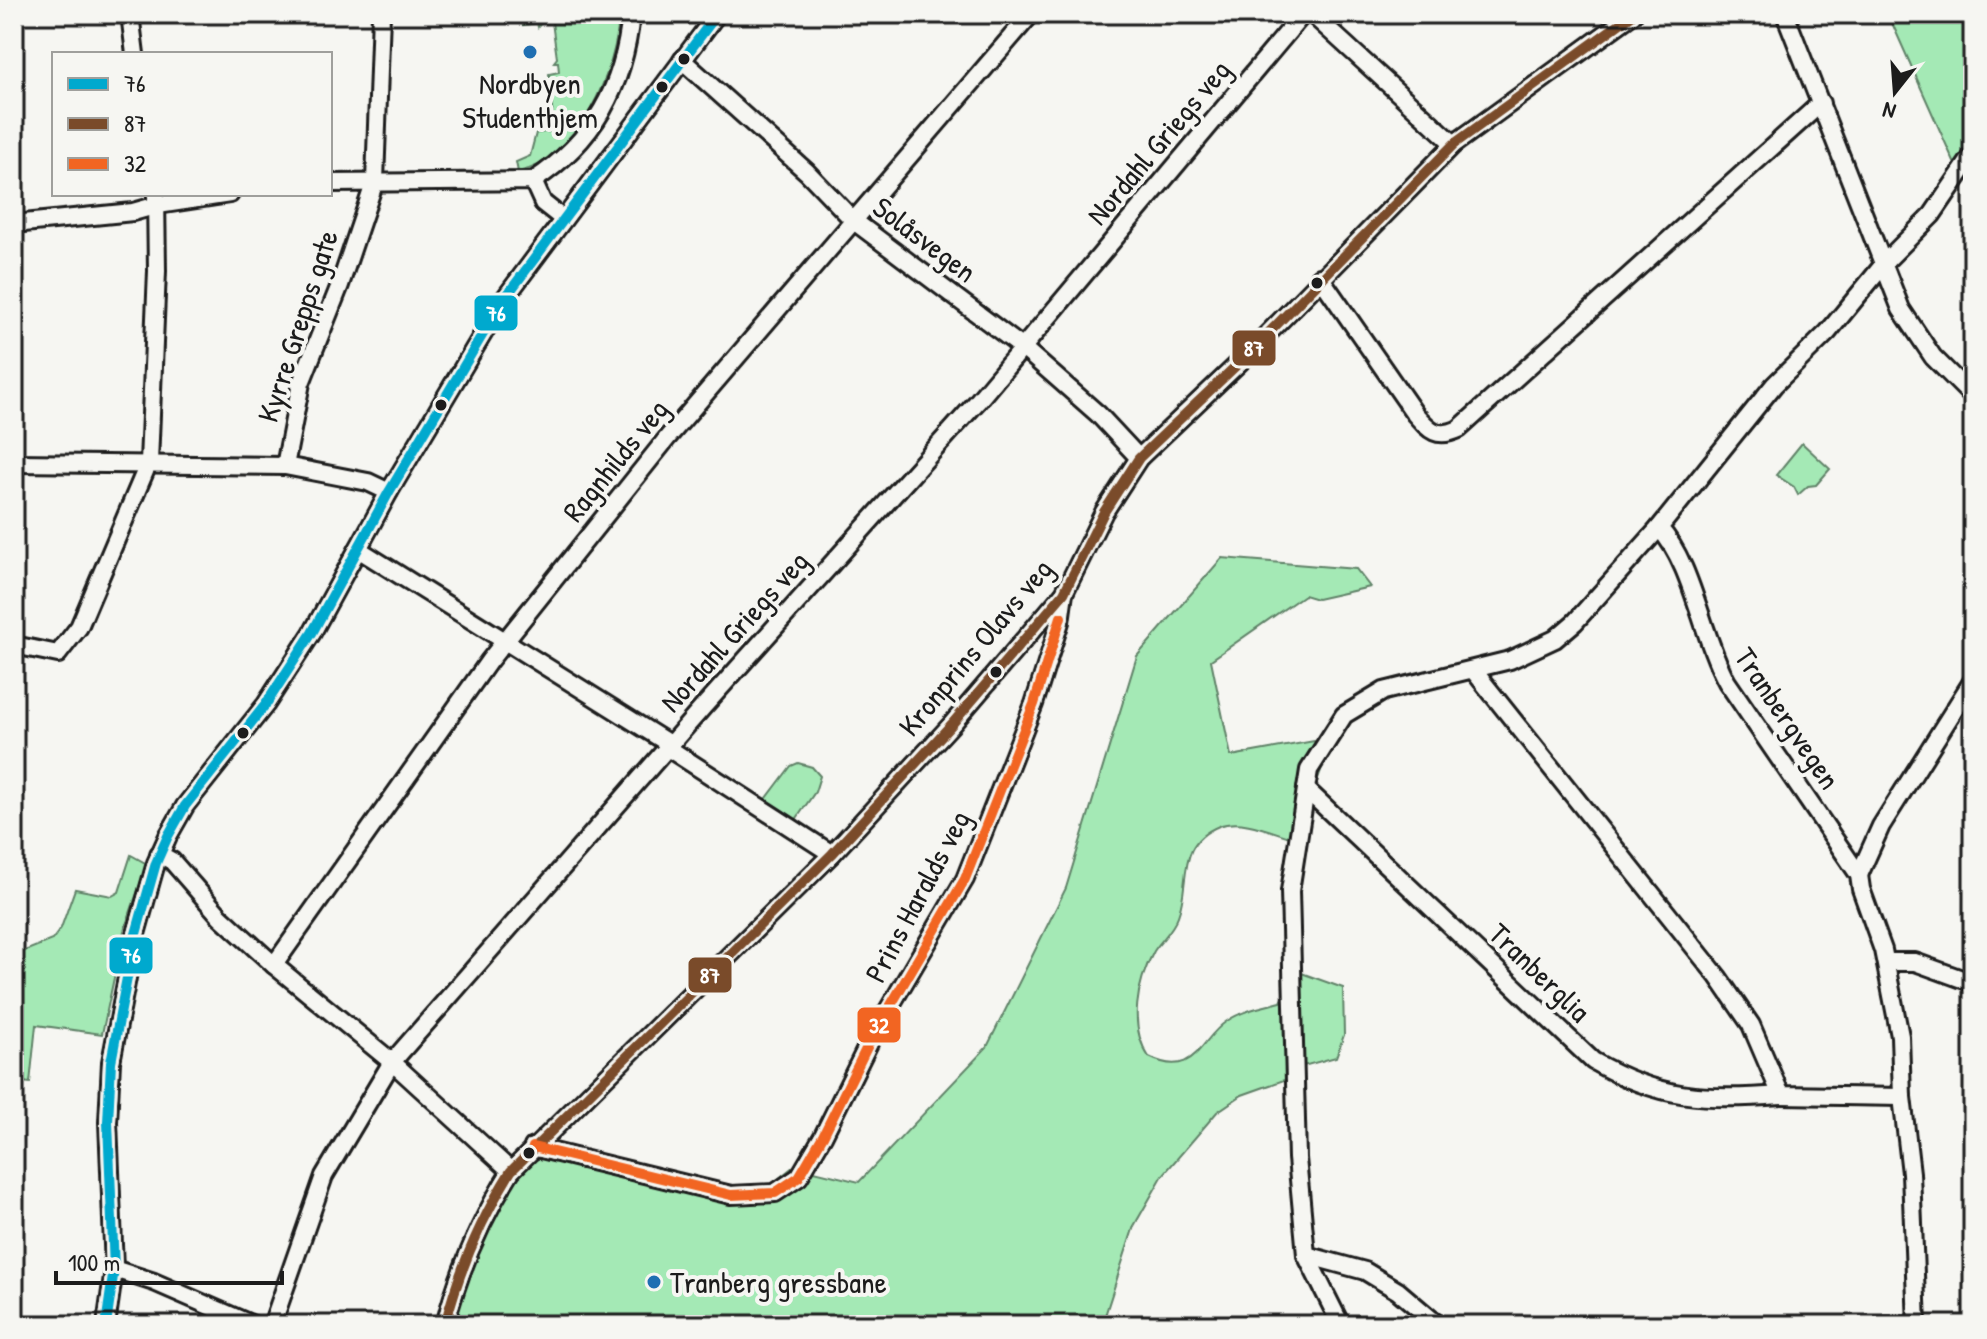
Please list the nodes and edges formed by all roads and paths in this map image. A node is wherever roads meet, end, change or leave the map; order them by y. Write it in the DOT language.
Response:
graph roads {
  1 [pos="130,14"];
  2 [pos="381,14"];
  3 [pos="631,14"];
  4 [pos="717,14"];
  5 [pos="1031,14"];
  6 [pos="1303,14"];
  7 [pos="1312,14"];
  8 [pos="1633,14"];
  9 [pos="1785,14"];
  10 [pos="135,52"];
  11 [pos="682,60"];
  12 [pos="1821,103"];
  13 [pos="1454,144"];
  14 [pos="1973,155"];
  15 [pos="375,181"];
  16 [pos="533,181"];
  17 [pos="332,183"];
  18 [pos="201,196"];
  19 [pos="157,199"];
  20 [pos="562,218"];
  21 [pos="854,221"];
  22 [pos="14,224"];
  23 [pos="1883,264"];
  24 [pos="1320,277"];
  25 [pos="1023,348"];
  26 [pos="1973,397"];
  27 [pos="1139,458"];
  28 [pos="149,462"];
  29 [pos="14,463"];
  30 [pos="285,466"];
  31 [pos="389,492"];
  32 [pos="1659,528"];
  33 [pos="358,549"];
  34 [pos="1064,593"];
  35 [pos="505,642"];
  36 [pos="14,645"];
  37 [pos="1474,671"];
  38 [pos="1973,680"];
  39 [pos="670,746"];
  40 [pos="1306,789"];
  41 [pos="159,854"];
  42 [pos="832,854"];
  43 [pos="1859,875"];
  44 [pos="1886,962"];
  45 [pos="274,965"];
  46 [pos="1973,983"];
  47 [pos="392,1062"];
  48 [pos="1781,1095"];
  49 [pos="1902,1097"];
  50 [pos="533,1147"];
  51 [pos="511,1171"];
  52 [pos="1306,1255"];
  53 [pos="114,1269"];
  54 [pos="106,1325"];
  55 [pos="253,1325"];
  56 [pos="272,1325"];
  57 [pos="445,1325"];
  58 [pos="1341,1325"];
  59 [pos="1438,1325"];
  60 [pos="1917,1325"];
  1 -- 10 [label="street"];
  2 -- 15 [label="street, Kyrre Grepps gate"];
  3 -- 16 [label="street"];
  4 -- 11 [label="street"];
  5 -- 21 [label="street, Ragnhilds veg"];
  6 -- 25 [label="street, Nordahl Griegs veg"];
  7 -- 13 [label="street"];
  8 -- 13 [label="street, Kronprins Olavs veg"];
  9 -- 12 [label="street"];
  11 -- 20 [label="street"];
  11 -- 21 [label="street, Solåsvegen"];
  12 -- 23 [label="street"];
  12 -- 24 [label="street"];
  13 -- 24 [label="street, Kronprins Olavs veg"];
  14 -- 23 [label="street"];
  15 -- 16 [label="street"];
  15 -- 17 [label="street"];
  15 -- 30 [label="street, Kyrre Grepps gate"];
  16 -- 20 [label="street"];
  18 -- 19 [label="street"];
  19 -- 22 [label="street"];
  19 -- 28 [label="street"];
  20 -- 31 [label="street"];
  21 -- 25 [label="street, Solåsvegen"];
  21 -- 35 [label="street, Ragnhilds veg"];
  23 -- 26 [label="street"];
  23 -- 32 [label="street"];
  24 -- 27 [label="street, Kronprins Olavs veg"];
  25 -- 27 [label="street, Solåsvegen"];
  25 -- 39 [label="street, Nordahl Griegs veg"];
  27 -- 34 [label="street, Kronprins Olavs veg"];
  28 -- 29 [label="street"];
  28 -- 30 [label="street"];
  28 -- 36 [label="street"];
  30 -- 31 [label="street"];
  31 -- 33 [label="street"];
  32 -- 37 [label="street"];
  32 -- 43 [label="street, Tranbergvegen"];
  33 -- 35 [label="street"];
  33 -- 41 [label="street"];
  34 -- 42 [label="street, Kronprins Olavs veg"];
  34 -- 50 [label="street, Prins Haralds veg"];
  35 -- 39 [label="street"];
  35 -- 45 [label="street, Ragnhilds veg"];
  37 -- 40 [label="street"];
  37 -- 48 [label="street"];
  38 -- 43 [label="street"];
  39 -- 42 [label="street"];
  39 -- 47 [label="street, Nordahl Griegs veg"];
  40 -- 48 [label="street, Tranberglia"];
  40 -- 52 [label="street"];
  41 -- 45 [label="street"];
  41 -- 53 [label="street"];
  42 -- 50 [label="street, Kronprins Olavs veg"];
  43 -- 44 [label="street, Tranbergvegen"];
  44 -- 46 [label="street"];
  44 -- 49 [label="street, Tranbergvegen"];
  45 -- 47 [label="street"];
  47 -- 51 [label="street"];
  47 -- 56 [label="street, Nordahl Griegs veg"];
  48 -- 49 [label="street, Tranberglia"];
  49 -- 60 [label="street, Tranbergvegen"];
  50 -- 51 [label="street, Kronprins Olavs veg"];
  51 -- 57 [label="street, Kronprins Olavs veg"];
  52 -- 58 [label="street"];
  52 -- 59 [label="street"];
  53 -- 54 [label="street"];
  53 -- 55 [label="street"];
}
